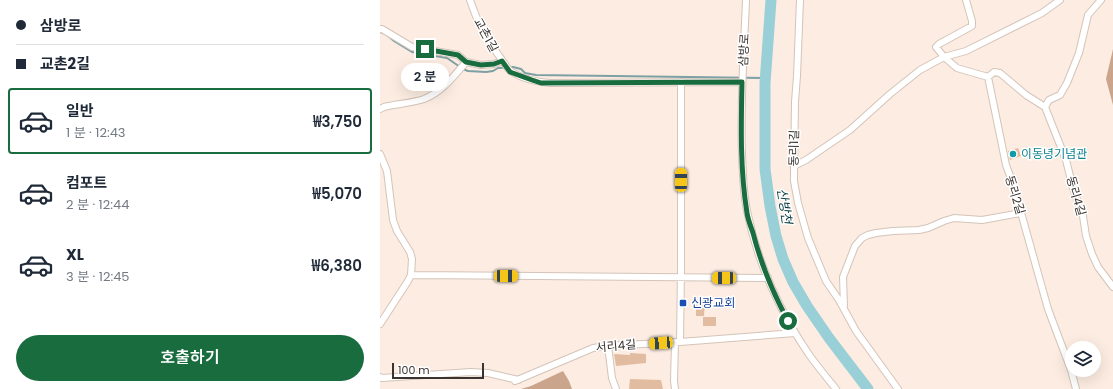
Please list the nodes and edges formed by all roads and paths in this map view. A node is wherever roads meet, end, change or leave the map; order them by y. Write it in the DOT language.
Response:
graph roads {
  1 [pos="470,0"];
  2 [pos="746,0"];
  3 [pos="800,0"];
  4 [pos="966,0"];
  5 [pos="1060,0"];
  6 [pos="1101,0"];
  7 [pos="380,29"];
  8 [pos="944,58"];
  9 [pos="503,62"];
  10 [pos="465,63"];
  11 [pos="988,77"];
  12 [pos="681,82"];
  13 [pos="742,82"];
  14 [pos="1045,106"];
  15 [pos="380,109"];
  16 [pos="380,154"];
  17 [pos="794,166"];
  18 [pos="1021,213"];
  19 [pos="411,275"];
  20 [pos="681,277"];
  21 [pos="768,278"];
  22 [pos="1113,286"];
  23 [pos="844,310"];
  24 [pos="380,324"];
  25 [pos="795,333"];
  26 [pos="677,342"];
  27 [pos="608,346"];
  28 [pos="380,377"];
  29 [pos="616,389"];
  30 [pos="675,389"];
  31 [pos="836,389"];
  32 [pos="898,389"];
  33 [pos="1076,389"];
  1 -- 9 [label="street, 교촌1길"];
  2 -- 13 [label="street, 삼방로"];
  3 -- 17 [label="street, 동리1길"];
  4 -- 8 [label="street"];
  5 -- 8 [label="street"];
  6 -- 14 [label="street"];
  7 -- 10 [label="street"];
  8 -- 11 [label="street"];
  8 -- 17 [label="street"];
  9 -- 10 [label="street"];
  9 -- 12 [label="street, 교촌1길"];
  10 -- 15 [label="street"];
  11 -- 14 [label="street"];
  11 -- 18 [label="street, 동리2길"];
  12 -- 13 [label="street, 교촌1길"];
  12 -- 20 [label="street"];
  13 -- 21 [label="street, 삼방로"];
  14 -- 22 [label="street, 동리4길"];
  16 -- 19 [label="street"];
  17 -- 23 [label="street, 동리1길"];
  18 -- 23 [label="street, 동리1길"];
  18 -- 33 [label="street, 동리2길"];
  19 -- 20 [label="street"];
  19 -- 24 [label="street"];
  20 -- 21 [label="street"];
  20 -- 26 [label="street"];
  21 -- 25 [label="street, 삼방로"];
  23 -- 32 [label="street, 동리1길"];
  25 -- 26 [label="street, 서리4길"];
  25 -- 31 [label="street, 삼방로"];
  26 -- 27 [label="street, 서리4길"];
  26 -- 30 [label="street"];
  27 -- 28 [label="street, 서리4길"];
  27 -- 29 [label="street"];
}
